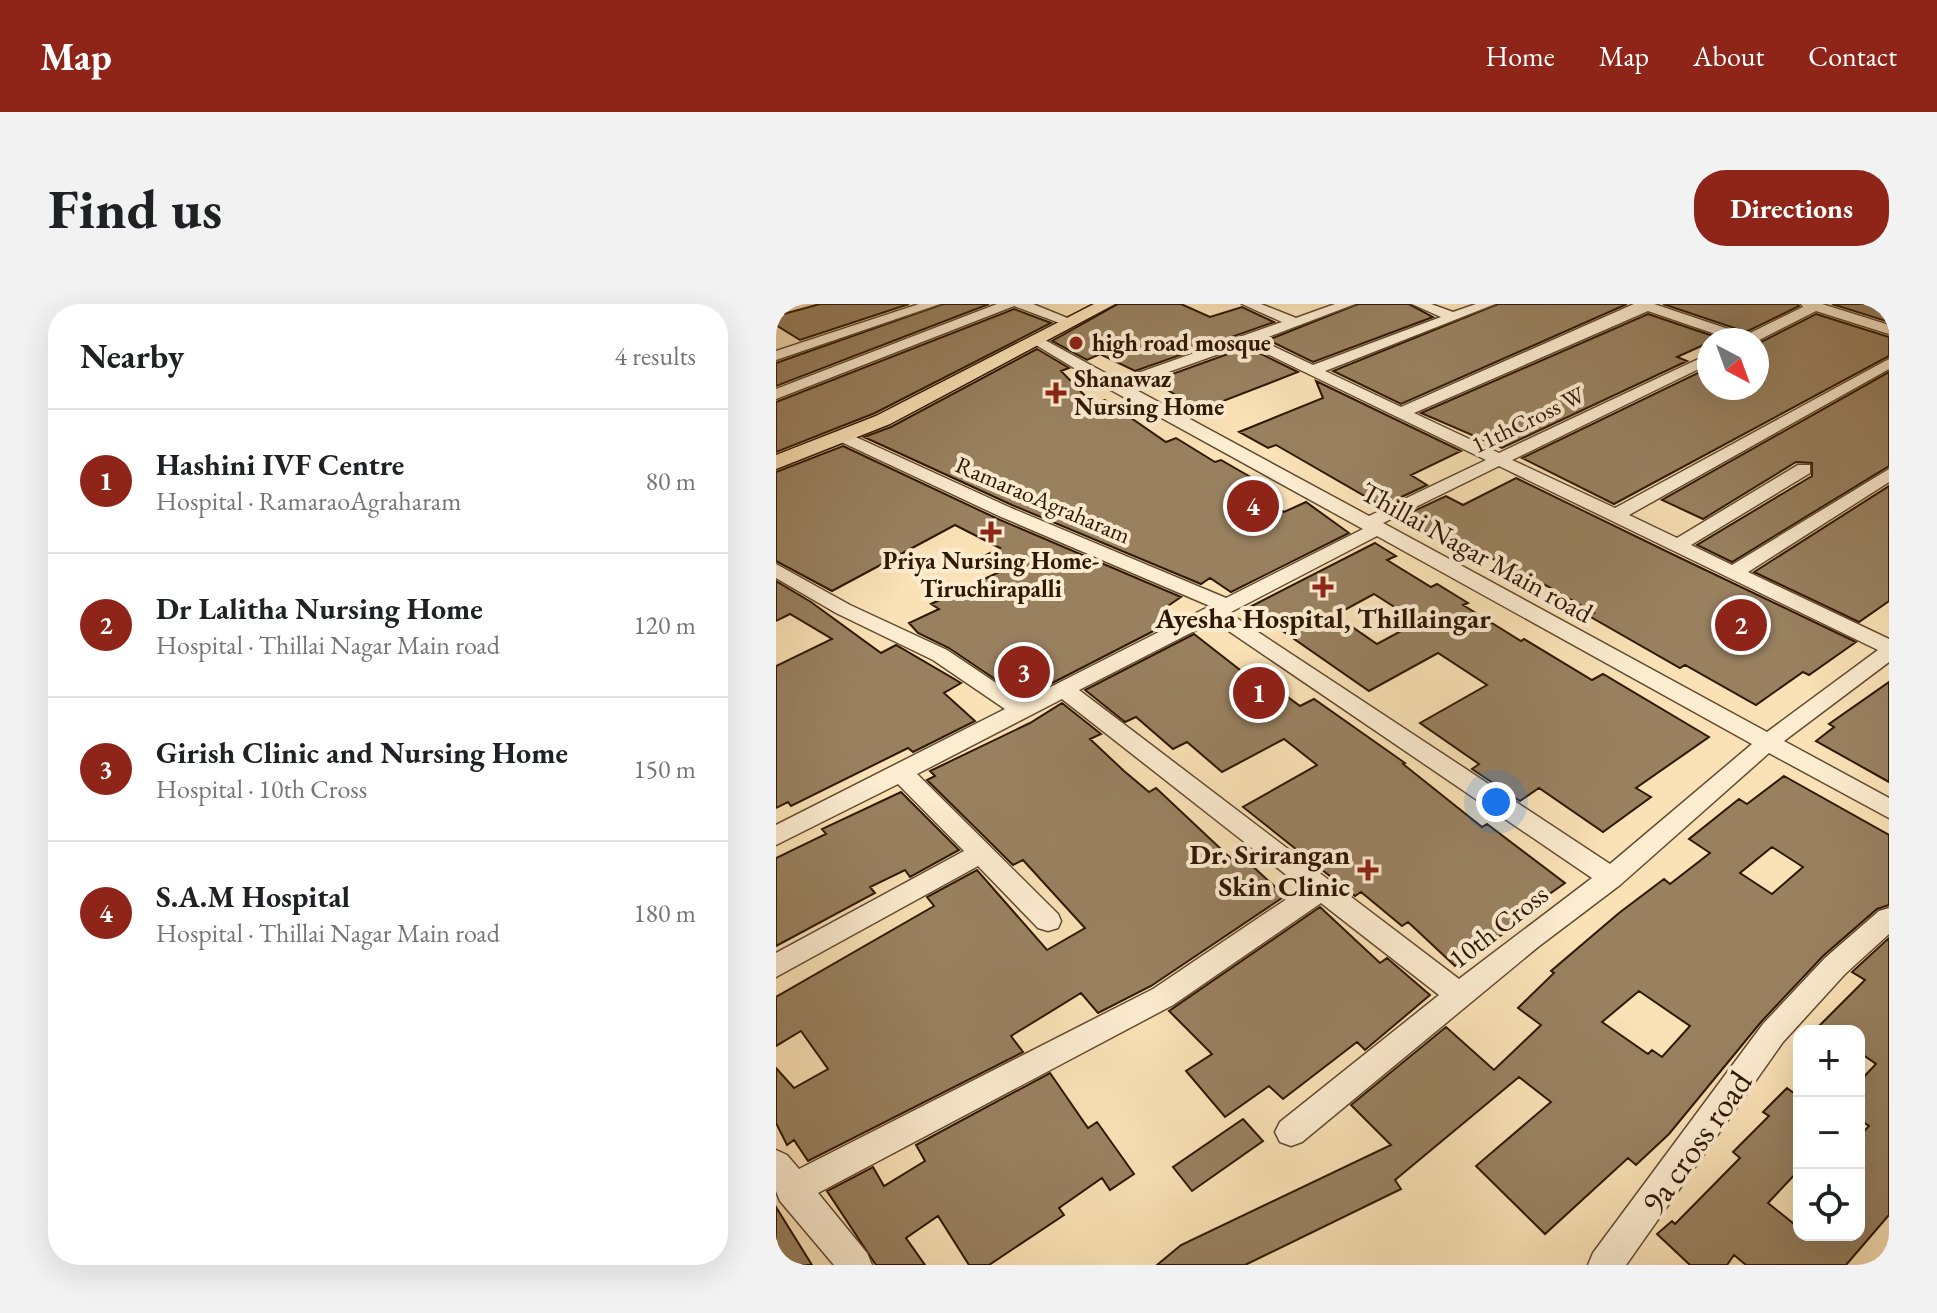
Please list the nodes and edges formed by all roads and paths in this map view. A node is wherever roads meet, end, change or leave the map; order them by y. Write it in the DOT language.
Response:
graph roads {
  1 [pos="933,304"];
  2 [pos="1009,304"];
  3 [pos="1020,304"];
  4 [pos="1107,304"];
  5 [pos="1249,304"];
  6 [pos="1419,304"];
  7 [pos="1488,304"];
  8 [pos="1644,305"];
  9 [pos="1812,305"];
  10 [pos="1341,306"];
  11 [pos="1453,317"];
  12 [pos="1070,322"];
  13 [pos="1294,322"];
  14 [pos="1712,328"];
  15 [pos="1769,328"];
  16 [pos="1889,330"];
  17 [pos="1247,339"];
  18 [pos="1038,342"];
  19 [pos="776,356"];
  20 [pos="1889,363"];
  21 [pos="1697,364"];
  22 [pos="1313,370"];
  23 [pos="1114,386"];
  24 [pos="776,394"];
  25 [pos="1403,412"];
  26 [pos="841,436"];
  27 [pos="1502,460"];
  28 [pos="776,463"];
  29 [pos="1804,469"];
  30 [pos="1889,474"];
  31 [pos="1616,515"];
  32 [pos="1372,527"];
  33 [pos="1678,545"];
  34 [pos="776,570"];
  35 [pos="1734,572"];
  36 [pos="1221,609"];
  37 [pos="1889,650"];
  38 [pos="1064,690"];
  39 [pos="1023,711"];
  40 [pos="1767,743"];
  41 [pos="901,772"];
  42 [pos="1889,809"];
  43 [pos="776,836"];
  44 [pos="981,853"];
  45 [pos="1611,878"];
  46 [pos="1321,889"];
  47 [pos="1889,918"];
  48 [pos="1048,921"];
  49 [pos="776,966"];
  50 [pos="1459,995"];
  51 [pos="1291,1132"];
  52 [pos="784,1177"];
  53 [pos="855,1265"];
  54 [pos="1605,1265"];
  1 -- 19 [label="street"];
  2 -- 24 [label="street"];
  3 -- 12 [label="street"];
  4 -- 12 [label="main road"];
  5 -- 13 [label="street"];
  6 -- 11 [label="street"];
  7 -- 11 [label="street"];
  8 -- 14 [label="street"];
  8 -- 25 [label="street"];
  9 -- 15 [label="street"];
  9 -- 16 [label="street"];
  10 -- 13 [label="street"];
  11 -- 22 [label="street"];
  12 -- 18 [label="main road"];
  13 -- 17 [label="street"];
  17 -- 22 [label="street"];
  17 -- 23 [label="street"];
  18 -- 23 [label="street, Thillai Nagar Main road"];
  18 -- 26 [label="main road"];
  20 -- 31 [label="street"];
  21 -- 27 [label="street, 11thCross W"];
  22 -- 25 [label="street"];
  23 -- 32 [label="street, Thillai Nagar Main road"];
  25 -- 27 [label="street"];
  26 -- 28 [label="main road"];
  26 -- 36 [label="street, RamaraoAgraharam"];
  27 -- 31 [label="street"];
  27 -- 32 [label="street, 11thCross W"];
  29 -- 33 [label="street"];
  30 -- 35 [label="street"];
  31 -- 33 [label="street"];
  32 -- 36 [label="street, 11thCross W"];
  32 -- 40 [label="street, Thillai Nagar Main road"];
  33 -- 35 [label="street"];
  34 -- 39 [label="street"];
  35 -- 37 [label="street"];
  36 -- 38 [label="street, 11thCross W"];
  36 -- 45 [label="street, RamaraoAgraharam"];
  37 -- 40 [label="street, 10th Cross"];
  38 -- 39 [label="street, 11thCross W"];
  38 -- 46 [label="street, 10th Cross"];
  39 -- 41 [label="street, 11thCross W"];
  40 -- 42 [label="street, Thillai Nagar Main road"];
  40 -- 45 [label="street, 10th Cross"];
  41 -- 43 [label="street, 11thCross W"];
  41 -- 44 [label="street"];
  44 -- 48 [label="street"];
  44 -- 49 [label="street"];
  45 -- 50 [label="street, 10th Cross"];
  46 -- 50 [label="street, 10th Cross"];
  46 -- 52 [label="street"];
  47 -- 54 [label="street, 9a cross road"];
  50 -- 51 [label="street"];
  52 -- 53 [label="street"];
}
